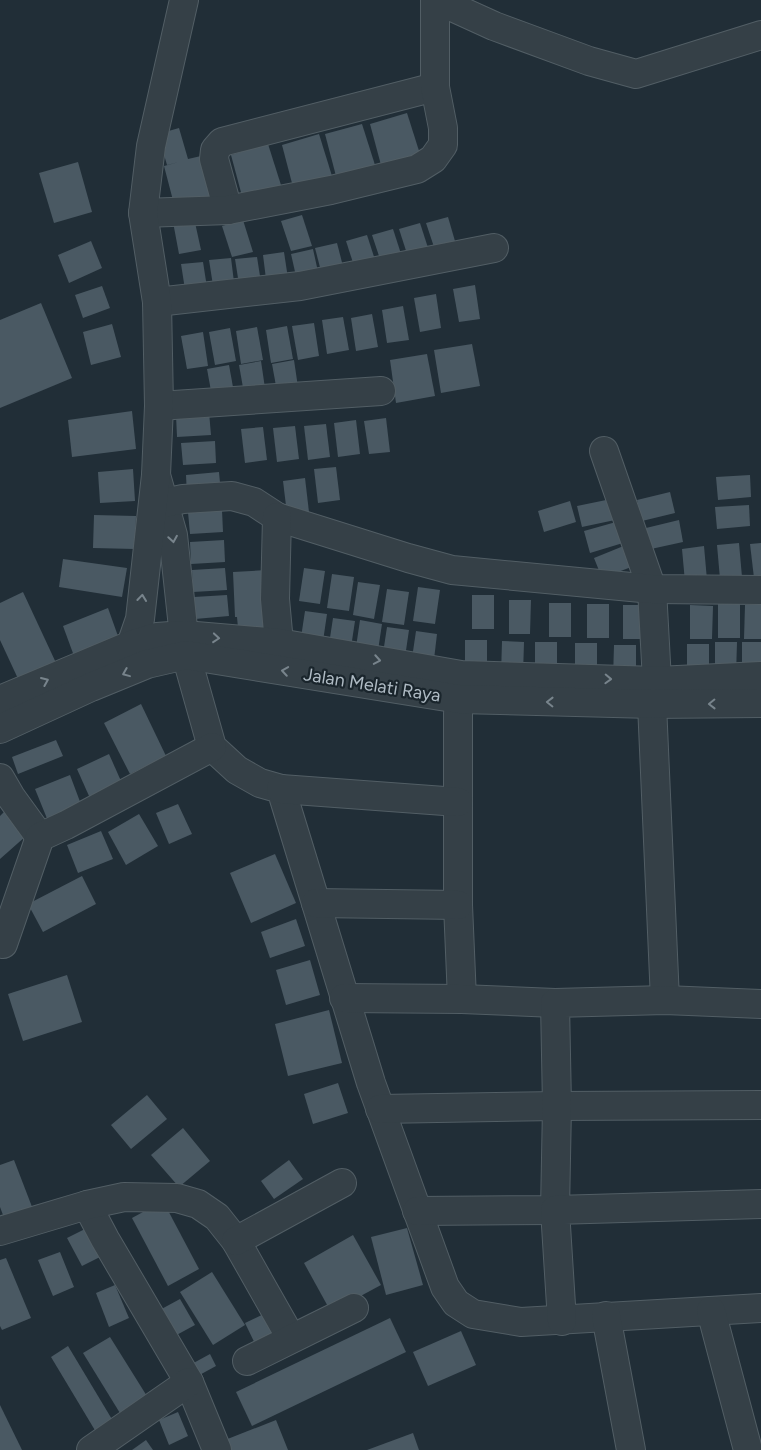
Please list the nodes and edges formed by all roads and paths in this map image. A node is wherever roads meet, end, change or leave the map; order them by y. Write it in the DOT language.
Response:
graph roads {
  1 [pos="184,0"];
  2 [pos="436,0"];
  3 [pos="761,35"];
  4 [pos="435,88"];
  5 [pos="228,210"];
  6 [pos="143,213"];
  7 [pos="494,248"];
  8 [pos="156,302"];
  9 [pos="382,390"];
  10 [pos="159,406"];
  11 [pos="604,451"];
  12 [pos="156,475"];
  13 [pos="164,503"];
  14 [pos="277,517"];
  15 [pos="652,589"];
  16 [pos="761,590"];
  17 [pos="279,643"];
  18 [pos="131,645"];
  19 [pos="185,645"];
  20 [pos="761,676"];
  21 [pos="460,687"];
  22 [pos="655,693"];
  23 [pos="0,700"];
  24 [pos="761,703"];
  25 [pos="0,729"];
  26 [pos="212,746"];
  27 [pos="0,778"];
  28 [pos="281,789"];
  29 [pos="458,802"];
  30 [pos="40,837"];
  31 [pos="316,903"];
  32 [pos="458,906"];
  33 [pos="3,944"];
  34 [pos="344,998"];
  35 [pos="462,999"];
  36 [pos="665,1000"];
  37 [pos="555,1003"];
  38 [pos="761,1004"];
  39 [pos="557,1106"];
  40 [pos="380,1109"];
  41 [pos="760,1111"];
  42 [pos="342,1183"];
  43 [pos="761,1204"];
  44 [pos="87,1205"];
  45 [pos="555,1210"];
  46 [pos="417,1211"];
  47 [pos="0,1231"];
  48 [pos="236,1241"];
  49 [pos="354,1308"];
  50 [pos="761,1308"];
  51 [pos="711,1311"];
  52 [pos="606,1316"];
  53 [pos="562,1321"];
  54 [pos="290,1338"];
  55 [pos="247,1361"];
  56 [pos="189,1382"];
  57 [pos="91,1450"];
  58 [pos="216,1450"];
  59 [pos="631,1450"];
  60 [pos="748,1450"];
  1 -- 6 [label="street"];
  2 -- 3 [label="street"];
  2 -- 4 [label="street"];
  4 -- 5 [label="street"];
  4 -- 5 [label="street"];
  5 -- 6 [label="street"];
  6 -- 8 [label="street"];
  7 -- 8 [label="street"];
  8 -- 10 [label="street"];
  9 -- 10 [label="street"];
  10 -- 12 [label="street"];
  11 -- 15 [label="street"];
  12 -- 13 [label="street"];
  18 -- 12 [label="street, one-way"];
  13 -- 14 [label="street"];
  13 -- 19 [label="street, one-way"];
  14 -- 15 [label="street"];
  14 -- 17 [label="street"];
  15 -- 16 [label="street"];
  15 -- 22 [label="street"];
  19 -- 17 [label="street, Jalan Melati Raya, one-way"];
  17 -- 21 [label="street, Jalan Melati Raya, one-way"];
  18 -- 19 [label="street, Jalan Melati Raya"];
  23 -- 18 [label="street, Jalan Melati Raya, one-way"];
  21 -- 19 [label="street, Jalan Melati Raya, one-way"];
  19 -- 25 [label="street, Jalan Melati Raya, one-way"];
  19 -- 26 [label="street"];
  20 -- 22 [label="street, Jalan Melati Raya"];
  21 -- 22 [label="street, Jalan Melati Raya"];
  21 -- 29 [label="street"];
  24 -- 22 [label="street, Jalan Melati Raya, one-way"];
  22 -- 36 [label="street"];
  26 -- 28 [label="street"];
  26 -- 30 [label="street"];
  27 -- 30 [label="street"];
  28 -- 29 [label="street"];
  28 -- 31 [label="street"];
  29 -- 32 [label="street"];
  30 -- 33 [label="street"];
  31 -- 32 [label="street"];
  31 -- 34 [label="street"];
  32 -- 35 [label="street"];
  34 -- 35 [label="street"];
  34 -- 40 [label="street"];
  35 -- 37 [label="street"];
  36 -- 37 [label="street"];
  36 -- 38 [label="street"];
  37 -- 39 [label="street"];
  39 -- 40 [label="street"];
  39 -- 41 [label="street"];
  39 -- 45 [label="street"];
  40 -- 46 [label="street"];
  42 -- 48 [label="street"];
  43 -- 45 [label="street"];
  44 -- 47 [label="street"];
  44 -- 48 [label="street"];
  44 -- 56 [label="street"];
  45 -- 46 [label="street"];
  45 -- 53 [label="street"];
  46 -- 53 [label="street"];
  48 -- 54 [label="street"];
  49 -- 54 [label="street"];
  50 -- 51 [label="street"];
  51 -- 52 [label="street"];
  51 -- 60 [label="street"];
  52 -- 53 [label="street"];
  52 -- 59 [label="street"];
  54 -- 55 [label="street"];
  56 -- 57 [label="street"];
  56 -- 58 [label="street"];
}
